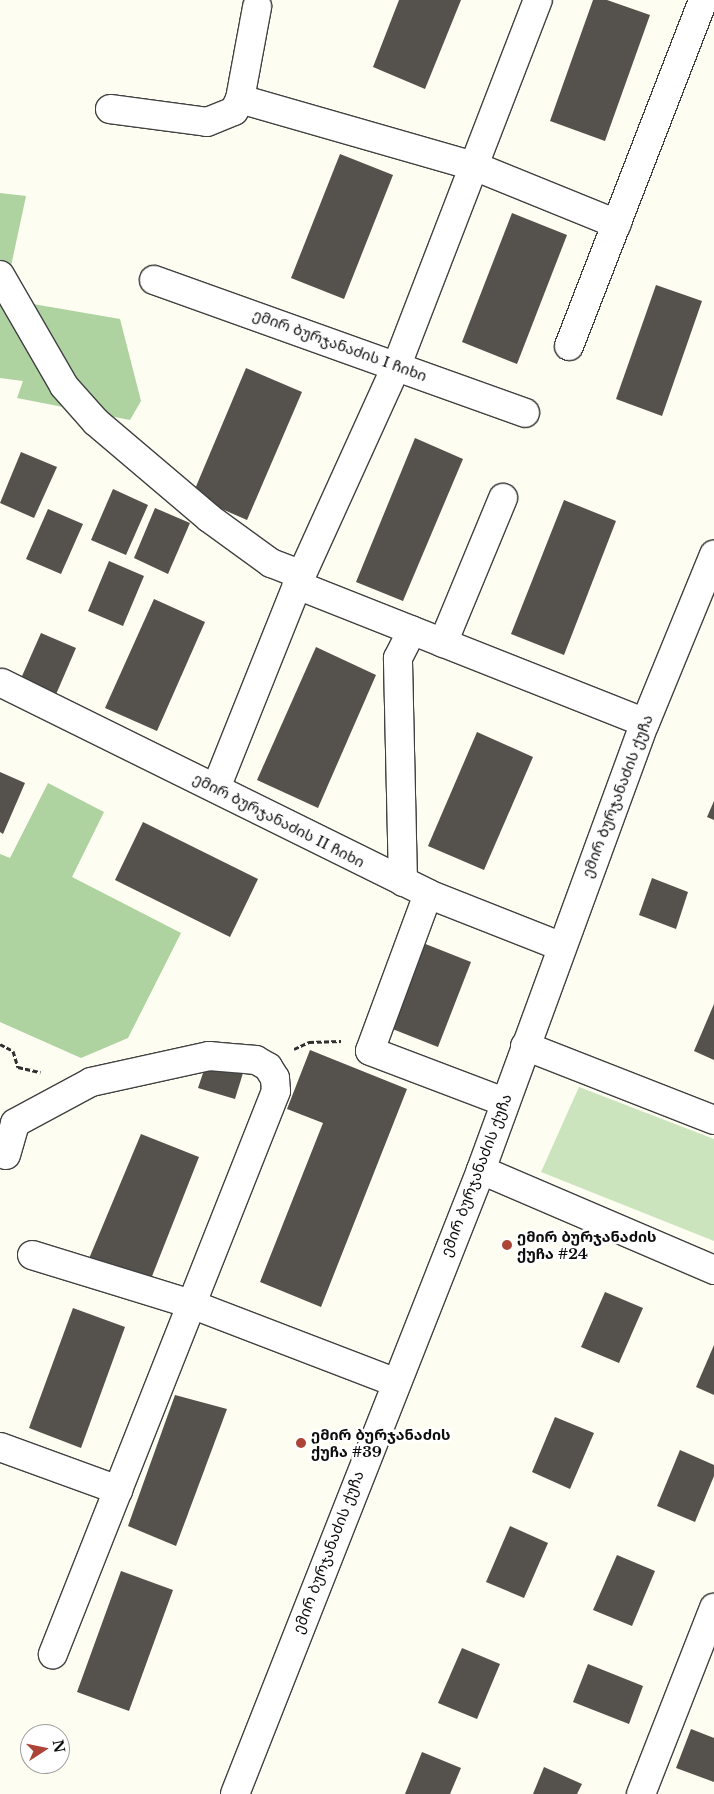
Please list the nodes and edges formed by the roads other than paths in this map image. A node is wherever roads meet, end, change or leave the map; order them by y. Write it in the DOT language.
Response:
graph roads {
  1 [pos="538,0"];
  2 [pos="703,0"];
  3 [pos="257,7"];
  4 [pos="240,99"];
  5 [pos="110,109"];
  6 [pos="474,166"];
  7 [pos="617,224"];
  8 [pos="0,275"];
  9 [pos="154,280"];
  10 [pos="569,346"];
  11 [pos="397,365"];
  12 [pos="525,413"];
  13 [pos="503,498"];
  14 [pos="714,555"];
  15 [pos="300,580"];
  16 [pos="412,630"];
  17 [pos="443,643"];
  18 [pos="2,683"];
  19 [pos="645,723"];
  20 [pos="216,788"];
  21 [pos="403,882"];
  22 [pos="428,894"];
  23 [pos="560,946"];
  24 [pos="526,1046"];
  25 [pos="504,1102"];
  26 [pos="714,1120"];
  27 [pos="6,1155"];
  28 [pos="480,1170"];
  29 [pos="32,1256"];
  30 [pos="714,1270"];
  31 [pos="192,1304"];
  32 [pos="394,1382"];
  33 [pos="0,1447"];
  34 [pos="118,1490"];
  35 [pos="714,1608"];
  36 [pos="53,1654"];
  37 [pos="235,1794"];
  38 [pos="641,1794"];
  1 -- 6 [label="street"];
  2 -- 7 [label="street"];
  3 -- 4 [label="street"];
  4 -- 5 [label="street"];
  4 -- 6 [label="street"];
  6 -- 7 [label="street"];
  6 -- 11 [label="street"];
  7 -- 10 [label="street"];
  8 -- 15 [label="street"];
  9 -- 11 [label="street, ემირ ბურჯანაძის I ჩიხი"];
  11 -- 12 [label="street, ემირ ბურჯანაძის I ჩიხი"];
  11 -- 15 [label="street"];
  13 -- 17 [label="street"];
  14 -- 19 [label="street, ემირ ბურჯანაძის ქუჩა"];
  15 -- 16 [label="street"];
  15 -- 20 [label="street"];
  16 -- 17 [label="street"];
  16 -- 21 [label="street"];
  17 -- 19 [label="street"];
  18 -- 20 [label="street, ემირ ბურჯანაძის II ჩიხი"];
  19 -- 23 [label="street, ემირ ბურჯანაძის ქუჩა"];
  20 -- 21 [label="street, ემირ ბურჯანაძის II ჩიხი"];
  21 -- 22 [label="street, ემირ ბურჯანაძის II ჩიხი"];
  22 -- 23 [label="street, ემირ ბურჯანაძის II ჩიხი"];
  22 -- 25 [label="street"];
  23 -- 24 [label="street, ემირ ბურჯანაძის ქუჩა"];
  24 -- 25 [label="street, ემირ ბურჯანაძის ქუჩა"];
  24 -- 26 [label="street"];
  25 -- 28 [label="street, ემირ ბურჯანაძის ქუჩა"];
  27 -- 31 [label="street"];
  28 -- 30 [label="street"];
  28 -- 32 [label="street, ემირ ბურჯანაძის ქუჩა"];
  29 -- 31 [label="street"];
  31 -- 32 [label="street"];
  31 -- 34 [label="street"];
  32 -- 37 [label="street, ემირ ბურჯანაძის ქუჩა"];
  33 -- 34 [label="street"];
  34 -- 36 [label="street"];
  35 -- 38 [label="street"];
}
